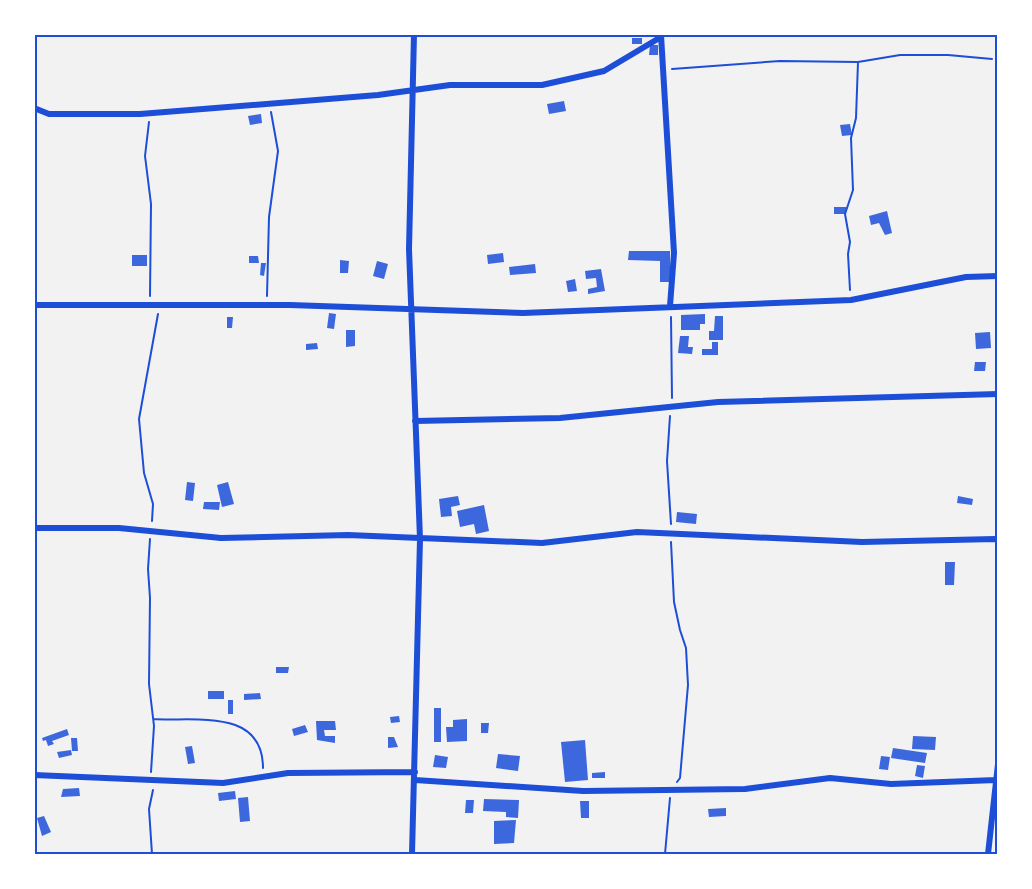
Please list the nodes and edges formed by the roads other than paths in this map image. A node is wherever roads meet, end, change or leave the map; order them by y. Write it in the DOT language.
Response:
graph roads {
  1 [pos="414,34"];
  2 [pos="661,36"];
  3 [pos="412,90"];
  4 [pos="34,108"];
  5 [pos="998,276"];
  6 [pos="34,305"];
  7 [pos="670,306"];
  8 [pos="411,310"];
  9 [pos="998,394"];
  10 [pos="415,421"];
  11 [pos="998,518"];
  12 [pos="34,528"];
  13 [pos="420,539"];
  14 [pos="995,539"];
  15 [pos="998,577"];
  16 [pos="998,764"];
  17 [pos="415,772"];
  18 [pos="34,775"];
  19 [pos="415,780"];
  20 [pos="996,780"];
  21 [pos="412,855"];
  22 [pos="988,855"];
  1 -- 3 [label="street"];
  2 -- 3 [label="street"];
  2 -- 7 [label="street"];
  3 -- 4 [label="street"];
  3 -- 8 [label="street"];
  5 -- 7 [label="street"];
  6 -- 8 [label="street"];
  7 -- 8 [label="street"];
  8 -- 10 [label="street"];
  9 -- 10 [label="street"];
  10 -- 13 [label="street"];
  11 -- 14 [label="street"];
  12 -- 13 [label="street"];
  13 -- 14 [label="street"];
  13 -- 17 [label="street"];
  14 -- 15 [label="street"];
  16 -- 20 [label="street"];
  17 -- 18 [label="street"];
  17 -- 19 [label="street"];
  19 -- 20 [label="street"];
  19 -- 21 [label="street"];
  20 -- 22 [label="street"];
}
